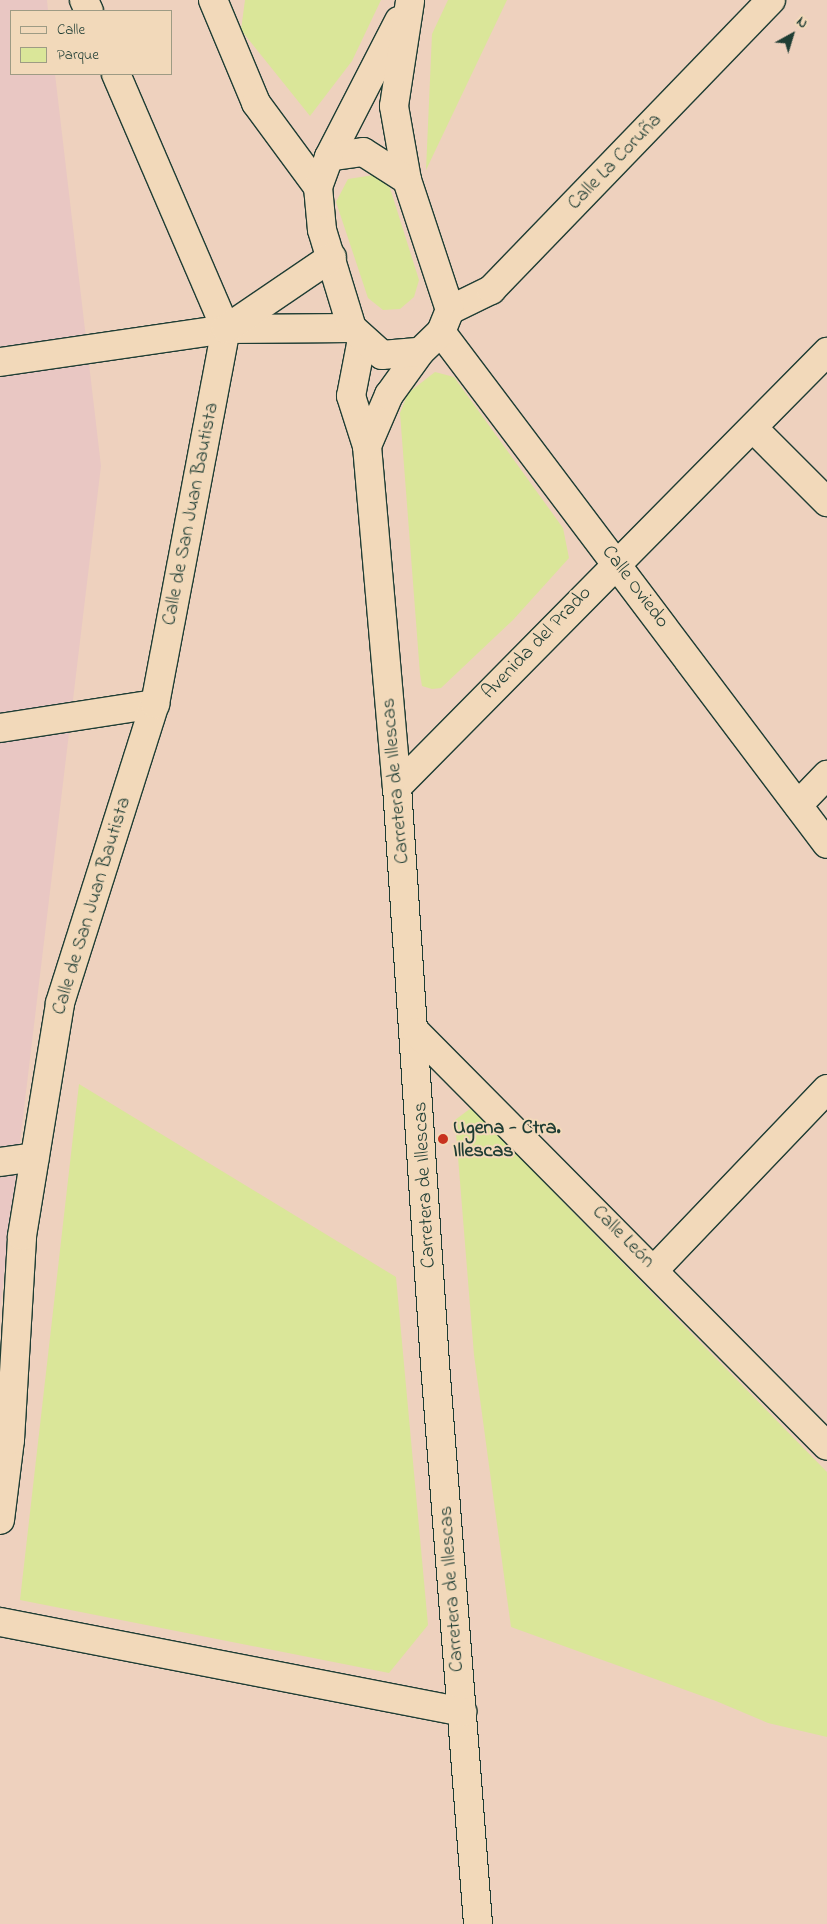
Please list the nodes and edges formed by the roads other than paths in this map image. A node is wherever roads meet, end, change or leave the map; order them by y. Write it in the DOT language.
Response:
graph roads {
  1 [pos="213,0"];
  2 [pos="771,0"];
  3 [pos="410,1"];
  4 [pos="116,75"];
  5 [pos="329,157"];
  6 [pos="407,180"];
  7 [pos="318,187"];
  8 [pos="332,257"];
  9 [pos="445,321"];
  10 [pos="226,329"];
  11 [pos="357,334"];
  12 [pos="420,352"];
  13 [pos="827,352"];
  14 [pos="0,362"];
  15 [pos="753,428"];
  16 [pos="367,446"];
  17 [pos="827,502"];
  18 [pos="616,562"];
  19 [pos="155,704"];
  20 [pos="0,728"];
  21 [pos="827,775"];
  22 [pos="397,787"];
  23 [pos="798,805"];
  24 [pos="827,844"];
  25 [pos="416,1032"];
  26 [pos="827,1090"];
  27 [pos="35,1157"];
  28 [pos="0,1162"];
  29 [pos="655,1269"];
  30 [pos="827,1446"];
  31 [pos="0,1520"];
  32 [pos="0,1622"];
  33 [pos="462,1712"];
  34 [pos="478,1924"];
  1 -- 7 [label="street"];
  2 -- 9 [label="street, Calle La Coruña"];
  3 -- 5 [label="street"];
  3 -- 6 [label="street"];
  4 -- 10 [label="street"];
  5 -- 6 [label="street"];
  5 -- 7 [label="street"];
  6 -- 9 [label="street, Calle Oviedo"];
  7 -- 8 [label="street"];
  8 -- 10 [label="street"];
  8 -- 11 [label="street"];
  9 -- 12 [label="street, Calle La Coruña"];
  9 -- 18 [label="street, Calle Oviedo"];
  10 -- 11 [label="street"];
  10 -- 14 [label="street"];
  10 -- 19 [label="street, Calle de San Juan Bautista"];
  11 -- 12 [label="street"];
  11 -- 16 [label="street, Carretera de Illescas"];
  12 -- 16 [label="street, Carretera de Illescas"];
  13 -- 15 [label="street, Avenida del Prado"];
  15 -- 17 [label="street"];
  15 -- 18 [label="street, Avenida del Prado"];
  16 -- 22 [label="street, Carretera de Illescas"];
  18 -- 22 [label="street, Avenida del Prado"];
  18 -- 23 [label="street, Calle Oviedo"];
  19 -- 20 [label="street"];
  19 -- 27 [label="street, Calle de San Juan Bautista"];
  21 -- 23 [label="street"];
  22 -- 25 [label="street, Carretera de Illescas"];
  23 -- 24 [label="street, Calle Oviedo"];
  25 -- 29 [label="street, Calle León"];
  25 -- 33 [label="street, Carretera de Illescas"];
  26 -- 29 [label="street"];
  27 -- 28 [label="street"];
  27 -- 31 [label="street, Calle de San Juan Bautista"];
  29 -- 30 [label="street, Calle León"];
  32 -- 33 [label="street"];
  33 -- 34 [label="street, Carretera de Illescas"];
}
